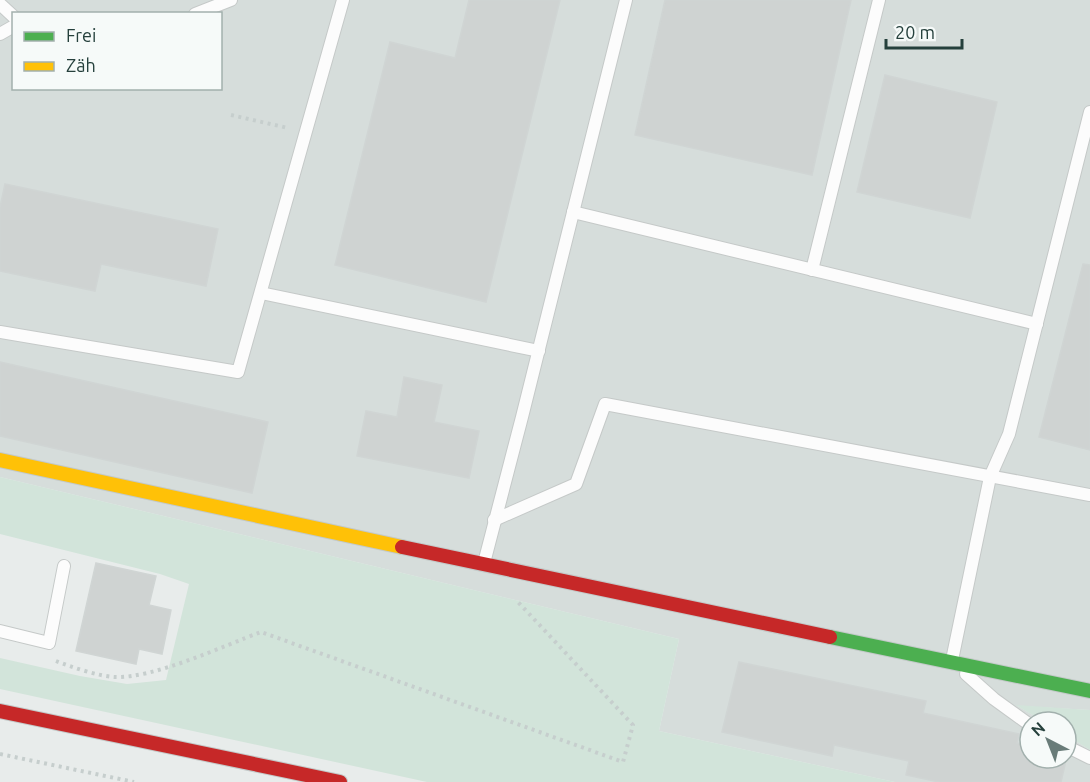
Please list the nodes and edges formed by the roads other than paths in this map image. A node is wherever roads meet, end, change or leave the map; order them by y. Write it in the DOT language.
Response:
graph roads {
  1 [pos="231,0"];
  2 [pos="343,0"];
  3 [pos="626,0"];
  4 [pos="879,0"];
  5 [pos="0,4"];
  6 [pos="199,12"];
  7 [pos="12,15"];
  8 [pos="1090,112"];
  9 [pos="573,213"];
  10 [pos="812,270"];
  11 [pos="261,293"];
  12 [pos="1037,324"];
  13 [pos="0,332"];
  14 [pos="539,351"];
  15 [pos="0,460"];
  16 [pos="990,477"];
  17 [pos="1090,495"];
  18 [pos="494,520"];
  19 [pos="483,564"];
  20 [pos="64,566"];
  21 [pos="0,631"];
  22 [pos="951,661"];
  23 [pos="1090,691"];
  24 [pos="0,711"];
  25 [pos="1018,716"];
  26 [pos="340,782"];
  1 -- 6 [label="lane"];
  2 -- 11 [label="lane"];
  3 -- 9 [label="lane"];
  4 -- 10 [label="lane"];
  5 -- 7 [label="lane"];
  8 -- 12 [label="lane"];
  9 -- 10 [label="lane"];
  9 -- 14 [label="lane"];
  10 -- 12 [label="lane"];
  11 -- 13 [label="lane"];
  11 -- 14 [label="lane"];
  12 -- 16 [label="lane"];
  14 -- 18 [label="lane"];
  15 -- 19 [label="street"];
  16 -- 17 [label="lane"];
  16 -- 18 [label="lane"];
  16 -- 22 [label="lane"];
  18 -- 19 [label="lane"];
  19 -- 22 [label="street"];
  20 -- 21 [label="lane"];
  22 -- 23 [label="street"];
  22 -- 25 [label="lane"];
  24 -- 26 [label="street"];
}
